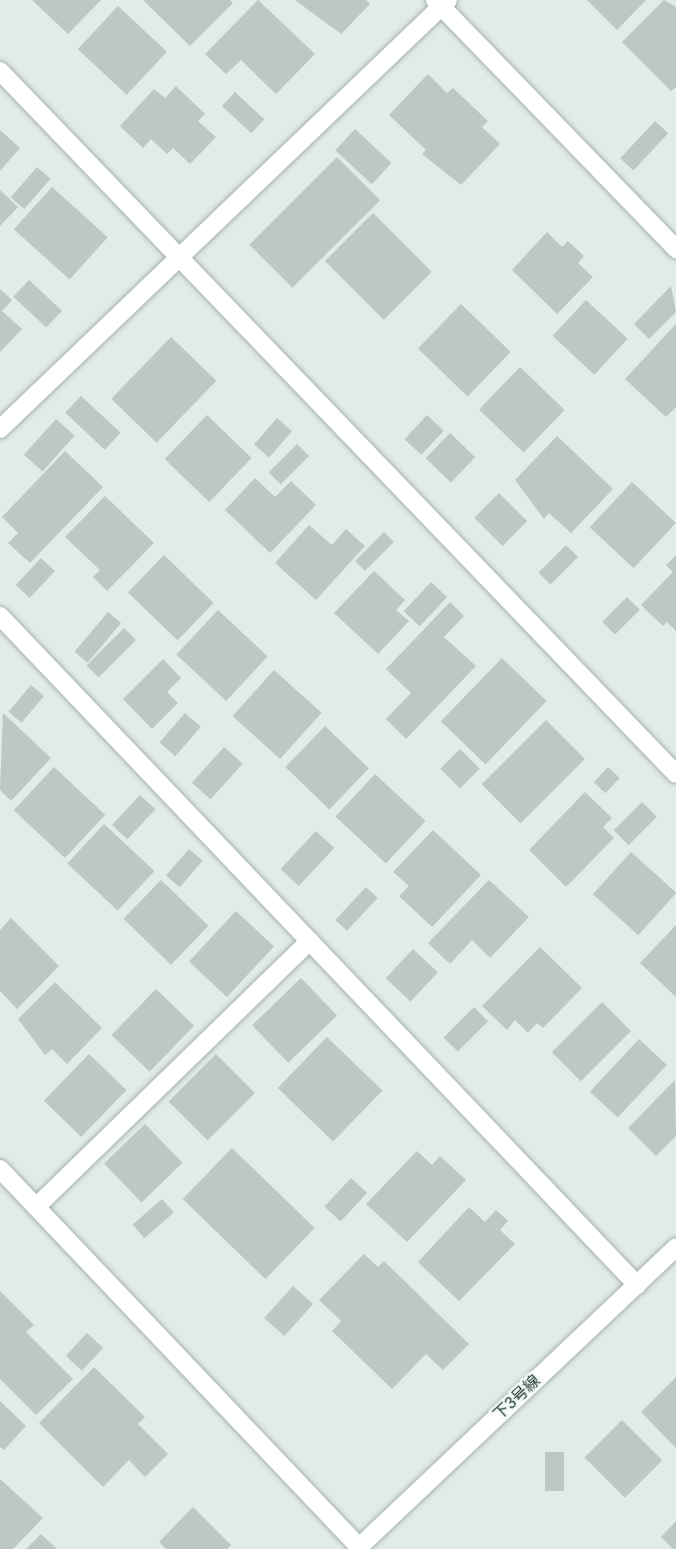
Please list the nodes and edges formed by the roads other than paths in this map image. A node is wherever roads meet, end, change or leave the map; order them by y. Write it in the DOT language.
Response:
graph roads {
  1 [pos="441,2"];
  2 [pos="0,71"];
  3 [pos="676,249"];
  4 [pos="182,259"];
  5 [pos="0,429"];
  6 [pos="0,616"];
  7 [pos="676,774"];
  8 [pos="310,941"];
  9 [pos="0,1169"];
  10 [pos="36,1207"];
  11 [pos="676,1247"];
  12 [pos="637,1285"];
  13 [pos="359,1548"];
  1 -- 3 [label="street"];
  1 -- 4 [label="street"];
  2 -- 4 [label="street"];
  4 -- 5 [label="street"];
  4 -- 7 [label="street"];
  6 -- 8 [label="street"];
  8 -- 10 [label="street"];
  8 -- 12 [label="street"];
  9 -- 10 [label="street"];
  10 -- 13 [label="street"];
  11 -- 12 [label="street, 下3号線"];
  12 -- 13 [label="street, 下3号線"];
}
